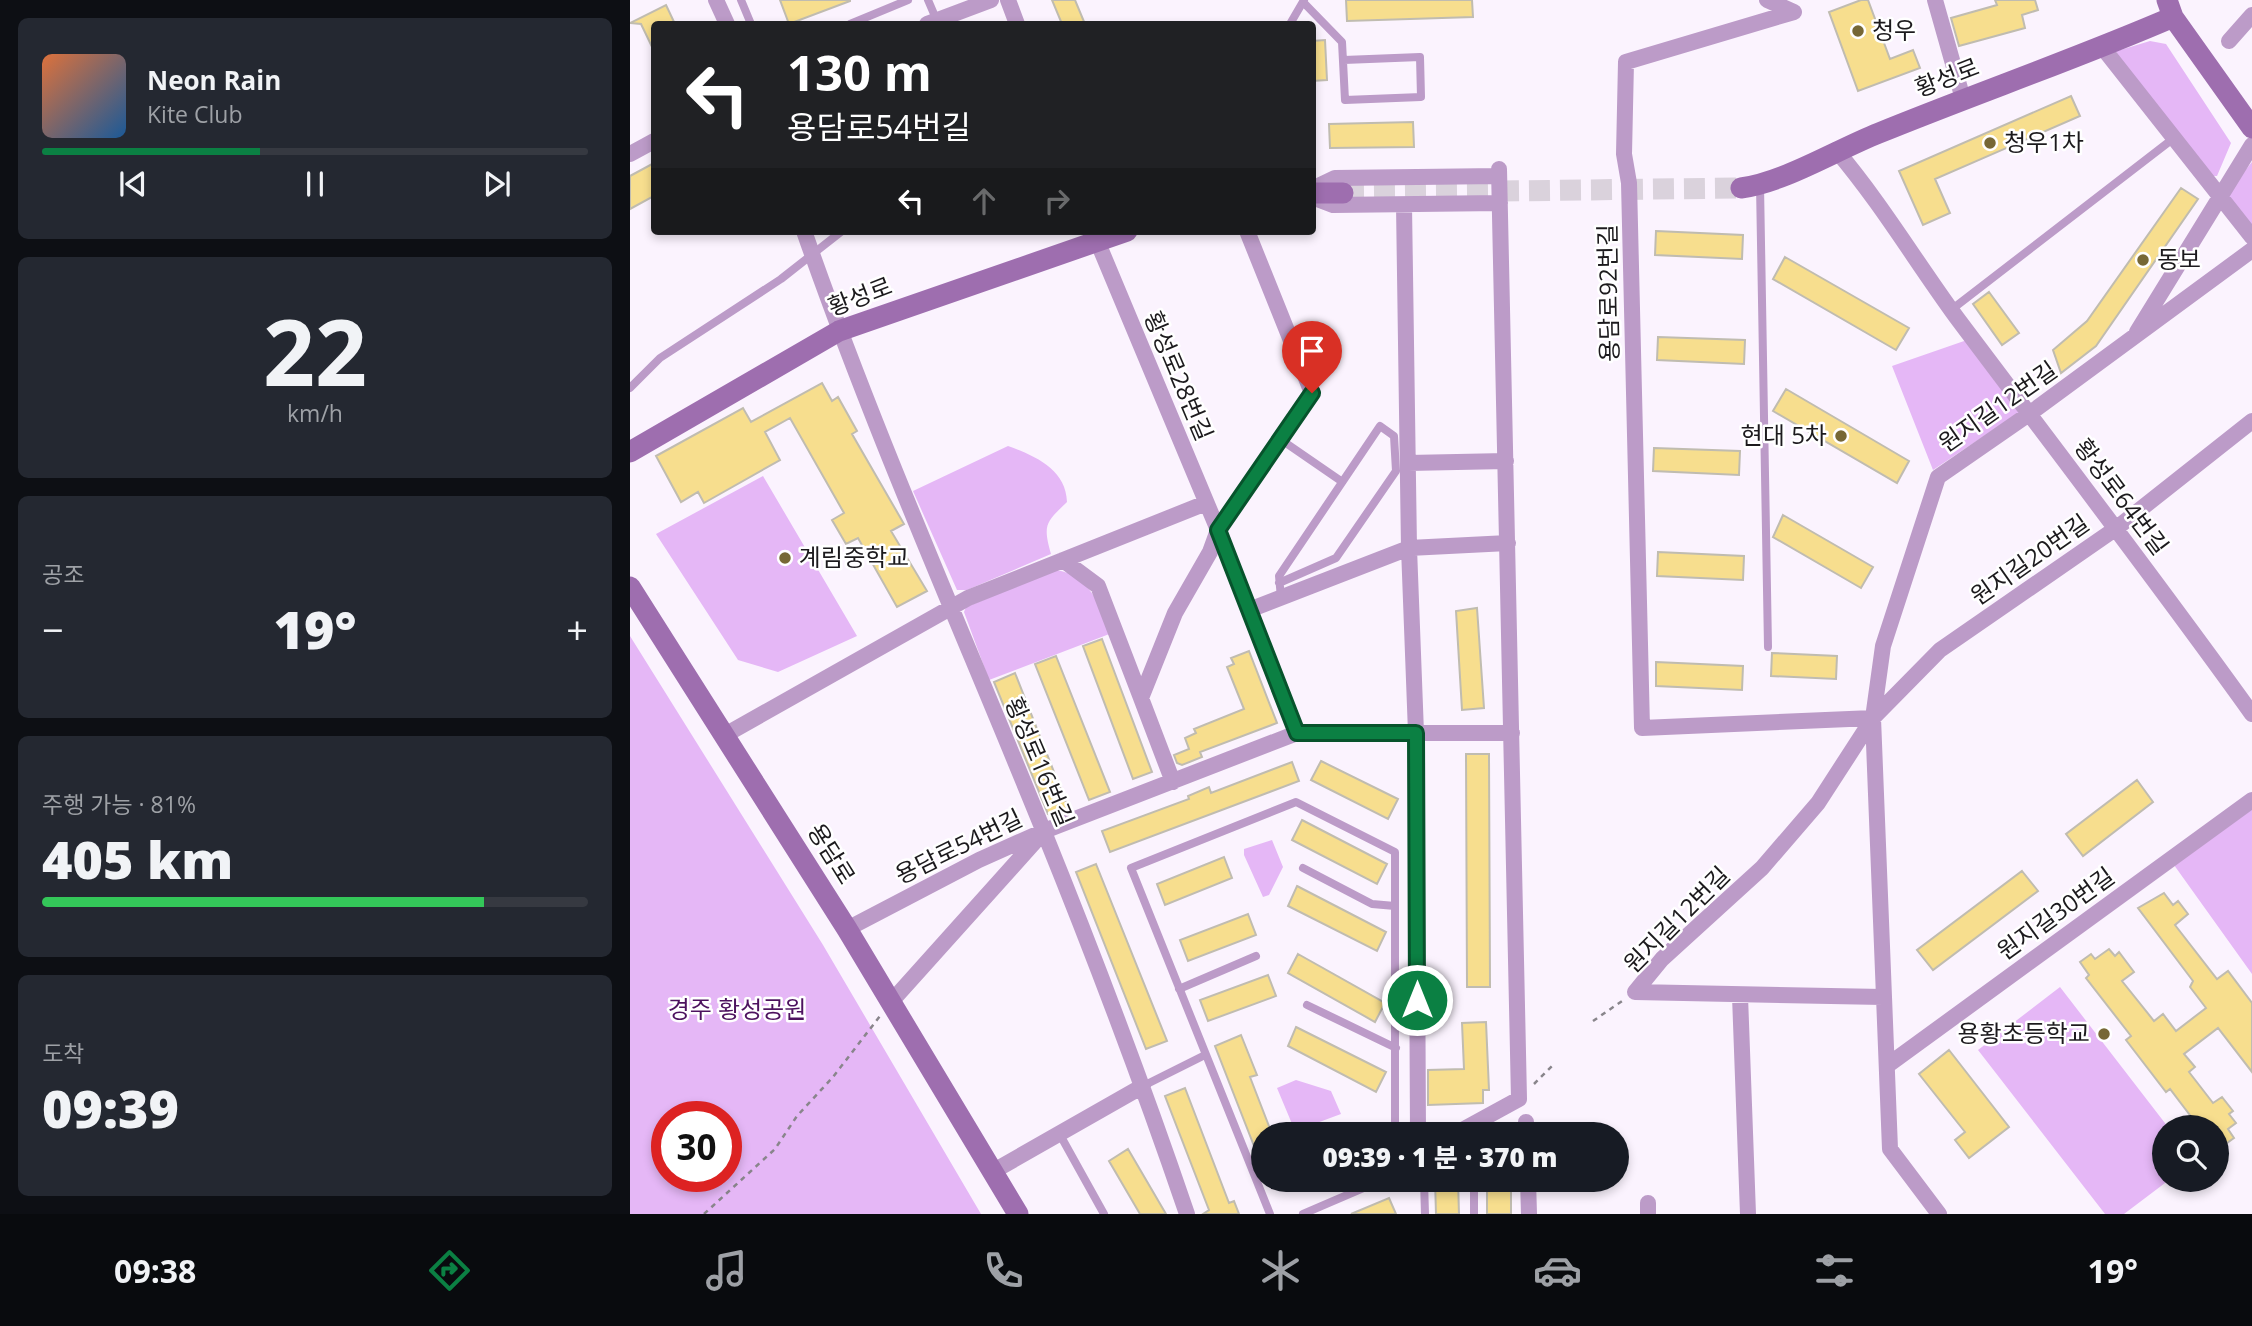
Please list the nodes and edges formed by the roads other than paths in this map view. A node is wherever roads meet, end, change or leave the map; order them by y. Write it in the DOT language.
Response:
graph roads {
  1 [pos="716,0"];
  2 [pos="741,0"];
  3 [pos="908,0"];
  4 [pos="928,0"];
  5 [pos="991,0"];
  6 [pos="1008,0"];
  7 [pos="1767,0"];
  8 [pos="1934,0"];
  9 [pos="1303,1"];
  10 [pos="2170,8"];
  11 [pos="2252,15"];
  12 [pos="726,21"];
  13 [pos="750,21"];
  14 [pos="857,21"];
  15 [pos="932,21"];
  16 [pos="937,21"];
  17 [pos="1016,21"];
  18 [pos="1292,21"];
  19 [pos="2229,41"];
  20 [pos="2103,48"];
  21 [pos="1344,60"];
  22 [pos="1963,99"];
  23 [pos="2249,116"];
  24 [pos="2174,138"];
  25 [pos="651,143"];
  26 [pos="2252,145"];
  27 [pos="1836,150"];
  28 [pos="630,154"];
  29 [pos="1750,187"];
  30 [pos="1316,190"];
  31 [pos="1316,193"];
  32 [pos="1343,193"];
  33 [pos="1316,195"];
  34 [pos="2220,197"];
  35 [pos="1500,202"];
  36 [pos="1404,205"];
  37 [pos="805,235"];
  38 [pos="837,235"];
  39 [pos="1095,235"];
  40 [pos="1249,235"];
  41 [pos="2252,237"];
  42 [pos="2252,250"];
  43 [pos="812,255"];
  44 [pos="1951,310"];
  45 [pos="839,331"];
  46 [pos="2133,340"];
  47 [pos="630,388"];
  48 [pos="2029,414"];
  49 [pos="2252,421"];
  50 [pos="1280,439"];
  51 [pos="630,452"];
  52 [pos="1506,461"];
  53 [pos="1408,464"];
  54 [pos="1341,481"];
  55 [pos="1206,503"];
  56 [pos="2118,527"];
  57 [pos="1218,530"];
  58 [pos="1508,543"];
  59 [pos="1409,548"];
  60 [pos="1063,560"];
  61 [pos="630,587"];
  62 [pos="1280,591"];
  63 [pos="950,607"];
  64 [pos="1249,610"];
  65 [pos="1768,647"];
  66 [pos="1141,698"];
  67 [pos="2252,714"];
  68 [pos="1873,718"];
  69 [pos="1297,733"];
  70 [pos="1416,733"];
  71 [pos="1511,733"];
  72 [pos="725,735"];
  73 [pos="1172,782"];
  74 [pos="2252,800"];
  75 [pos="1044,831"];
  76 [pos="1303,868"];
  77 [pos="1395,906"];
  78 [pos="847,929"];
  79 [pos="1256,956"];
  80 [pos="1179,989"];
  81 [pos="1740,996"];
  82 [pos="1883,997"];
  83 [pos="891,1002"];
  84 [pos="1307,1005"];
  85 [pos="1396,1048"];
  86 [pos="1205,1055"];
  87 [pos="1888,1065"];
  88 [pos="1143,1086"];
  89 [pos="1395,1122"];
  90 [pos="1418,1122"];
  91 [pos="1477,1122"];
  92 [pos="1059,1133"];
  93 [pos="992,1172"];
  94 [pos="1354,1192"];
  95 [pos="1424,1192"];
  96 [pos="1474,1192"];
  97 [pos="1528,1192"];
  98 [pos="1937,1213"];
  99 [pos="1018,1214"];
  100 [pos="1104,1214"];
  101 [pos="1187,1214"];
  102 [pos="1270,1214"];
  103 [pos="1303,1214"];
  104 [pos="1425,1214"];
  105 [pos="1474,1214"];
  106 [pos="1529,1214"];
  107 [pos="1748,1214"];
  1 -- 12 [label="street"];
  2 -- 13 [label="lane"];
  3 -- 14 [label="lane"];
  4 -- 15 [label="lane"];
  5 -- 16 [label="street"];
  6 -- 17 [label="street"];
  7 -- 68 [label="street, 용담로92번길"];
  8 -- 22 [label="street"];
  9 -- 18 [label="lane"];
  9 -- 21 [label="lane"];
  10 -- 20 [label="street, 황성로"];
  10 -- 23 [label="street"];
  11 -- 19 [label="street"];
  20 -- 22 [label="street, 황성로"];
  20 -- 24 [label="street"];
  21 -- 21 [label="lane"];
  22 -- 27 [label="street, 황성로"];
  24 -- 34 [label="street"];
  24 -- 44 [label="lane"];
  25 -- 28 [label="street"];
  26 -- 34 [label="street"];
  27 -- 29 [label="street, 황성로"];
  27 -- 44 [label="street, 황성로64번길"];
  29 -- 65 [label="lane"];
  30 -- 35 [label="street"];
  31 -- 32 [label="street"];
  33 -- 36 [label="street"];
  34 -- 41 [label="street"];
  34 -- 46 [label="street"];
  35 -- 36 [label="street"];
  35 -- 52 [label="street"];
  36 -- 53 [label="street"];
  37 -- 43 [label="street, 황성로16번길"];
  38 -- 43 [label="lane"];
  39 -- 45 [label="street, 황성로"];
  39 -- 55 [label="street, 황성로28번길"];
  40 -- 50 [label="street"];
  42 -- 46 [label="street, 원지길12번길"];
  43 -- 45 [label="street, 황성로16번길"];
  43 -- 47 [label="lane"];
  44 -- 48 [label="street, 황성로64번길"];
  45 -- 51 [label="street, 황성로"];
  45 -- 63 [label="street, 황성로16번길"];
  46 -- 48 [label="street, 원지길12번길"];
  48 -- 56 [label="street, 황성로64번길"];
  48 -- 68 [label="street, 원지길12번길"];
  49 -- 56 [label="street, 원지길20번길"];
  50 -- 54 [label="lane"];
  50 -- 57 [label="street"];
  52 -- 53 [label="street"];
  52 -- 58 [label="street"];
  53 -- 59 [label="street"];
  54 -- 62 [label="lane"];
  54 -- 62 [label="lane"];
  55 -- 57 [label="street, 황성로28번길"];
  55 -- 60 [label="street"];
  56 -- 67 [label="street, 황성로64번길"];
  56 -- 68 [label="street, 원지길20번길"];
  57 -- 64 [label="street, 황성로28번길"];
  57 -- 66 [label="street"];
  58 -- 59 [label="street"];
  58 -- 71 [label="street"];
  59 -- 62 [label="street"];
  59 -- 70 [label="street"];
  60 -- 63 [label="street"];
  60 -- 66 [label="street"];
  61 -- 72 [label="street, 용담로"];
  62 -- 64 [label="street"];
  63 -- 72 [label="street"];
  63 -- 75 [label="street, 황성로16번길"];
  64 -- 69 [label="street, 황성로28번길"];
  66 -- 73 [label="street"];
  68 -- 81 [label="street, 원지길12번길"];
  68 -- 82 [label="street, 원지길12번길"];
  69 -- 70 [label="street, 용담로54번길"];
  69 -- 73 [label="street, 용담로54번길"];
  70 -- 71 [label="street, 용담로54번길"];
  70 -- 90 [label="street"];
  71 -- 91 [label="street"];
  72 -- 78 [label="street, 용담로"];
  73 -- 75 [label="street, 용담로54번길"];
  74 -- 87 [label="street, 원지길30번길"];
  75 -- 78 [label="street, 용담로54번길"];
  75 -- 83 [label="street"];
  75 -- 88 [label="street, 황성로16번길"];
  76 -- 77 [label="lane"];
  77 -- 80 [label="lane"];
  77 -- 85 [label="lane"];
  78 -- 83 [label="street, 용담로"];
  79 -- 80 [label="lane"];
  80 -- 86 [label="lane"];
  81 -- 82 [label="street, 원지길12번길"];
  81 -- 107 [label="street"];
  82 -- 87 [label="street, 원지길12번길"];
  83 -- 93 [label="street, 용담로"];
  84 -- 85 [label="lane"];
  85 -- 89 [label="lane"];
  86 -- 88 [label="lane"];
  86 -- 102 [label="lane"];
  87 -- 98 [label="street, 원지길12번길"];
  88 -- 92 [label="street"];
  88 -- 101 [label="street, 황성로16번길"];
  92 -- 93 [label="street"];
  92 -- 100 [label="lane"];
  93 -- 99 [label="street, 용담로"];
  94 -- 103 [label="lane"];
  95 -- 104 [label="lane"];
  96 -- 105 [label="lane"];
  97 -- 106 [label="street"];
}
